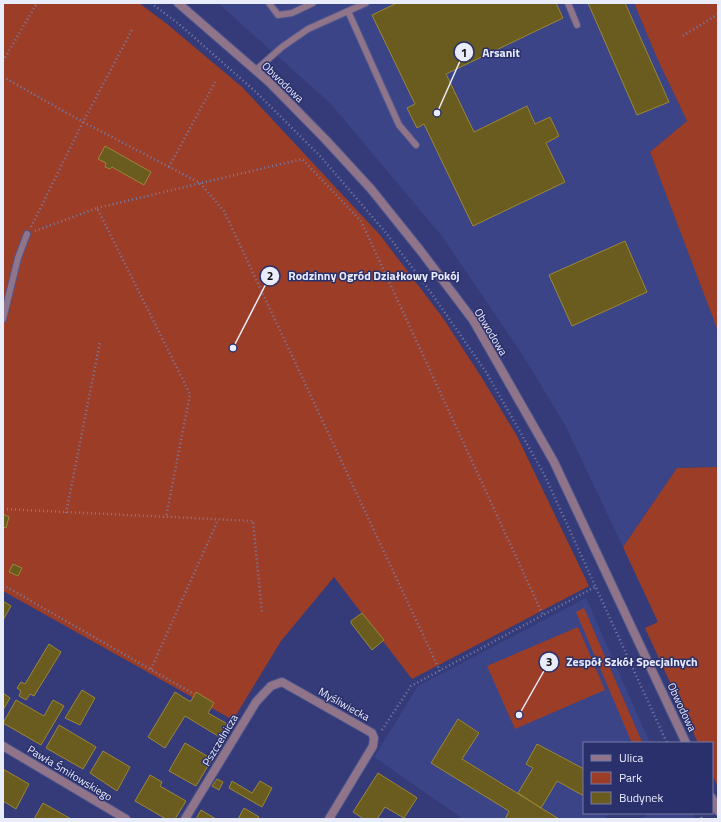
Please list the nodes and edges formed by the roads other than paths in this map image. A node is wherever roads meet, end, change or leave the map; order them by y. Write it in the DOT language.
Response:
graph roads {
  1 [pos="178,3"];
  2 [pos="269,3"];
  3 [pos="312,3"];
  4 [pos="366,3"];
  5 [pos="568,3"];
  6 [pos="348,11"];
  7 [pos="577,25"];
  8 [pos="256,70"];
  9 [pos="416,145"];
  10 [pos="27,234"];
  11 [pos="3,319"];
  12 [pos="282,682"];
  13 [pos="686,742"];
  14 [pos="3,746"];
  15 [pos="713,800"];
  16 [pos="718,811"];
  17 [pos="126,819"];
  18 [pos="185,819"];
  19 [pos="329,819"];
  1 -- 8 [label="street, Obwodowa"];
  2 -- 3 [label="lane"];
  4 -- 6 [label="lane"];
  5 -- 7 [label="lane"];
  6 -- 8 [label="lane"];
  6 -- 9 [label="lane"];
  8 -- 13 [label="street, Obwodowa"];
  10 -- 11 [label="lane"];
  12 -- 18 [label="street, Pszczelnicza"];
  12 -- 19 [label="street, Myśliwiecka"];
  14 -- 17 [label="street, Pawła Śmiłowskiego"];
  15 -- 16 [label="street"];
}
